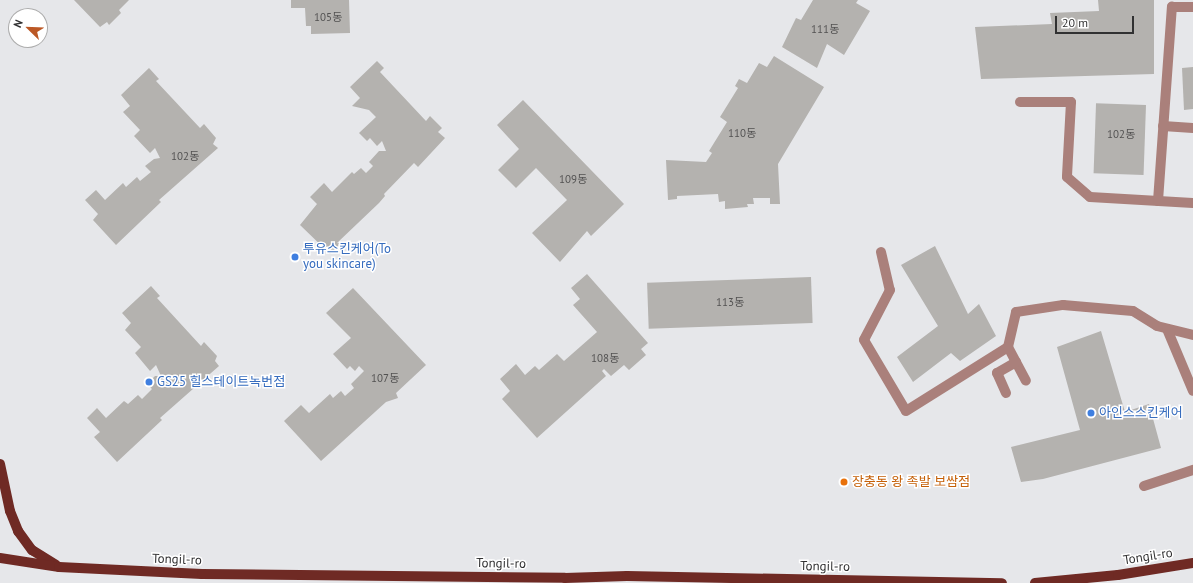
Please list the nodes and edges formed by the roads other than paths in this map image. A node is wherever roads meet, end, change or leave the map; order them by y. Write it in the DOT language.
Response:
graph roads {
  1 [pos="1193,6"];
  2 [pos="1020,102"];
  3 [pos="1163,126"];
  4 [pos="1193,128"];
  5 [pos="1158,201"];
  6 [pos="1193,203"];
  7 [pos="881,252"];
  8 [pos="1167,329"];
  9 [pos="1193,335"];
  10 [pos="1008,347"];
  11 [pos="1016,362"];
  12 [pos="1026,381"];
  13 [pos="1193,391"];
  14 [pos="1006,393"];
  15 [pos="0,464"];
  16 [pos="1193,470"];
  17 [pos="1144,486"];
  18 [pos="0,558"];
  19 [pos="1193,563"];
  20 [pos="59,567"];
  21 [pos="627,576"];
  22 [pos="565,578"];
  23 [pos="539,583"];
  24 [pos="613,583"];
  25 [pos="1002,583"];
  26 [pos="1036,583"];
  1 -- 3 [label="lane"];
  2 -- 5 [label="lane"];
  3 -- 4 [label="lane"];
  3 -- 5 [label="lane"];
  5 -- 6 [label="lane"];
  7 -- 10 [label="lane"];
  8 -- 9 [label="lane"];
  8 -- 10 [label="lane"];
  8 -- 13 [label="lane"];
  10 -- 11 [label="lane"];
  11 -- 12 [label="lane"];
  11 -- 14 [label="lane"];
  15 -- 20 [label="main road"];
  16 -- 17 [label="lane"];
  18 -- 20 [label="main road, Tongil-ro"];
  19 -- 26 [label="main road, Tongil-ro"];
  20 -- 22 [label="main road, Tongil-ro"];
  21 -- 22 [label="main road, Tongil-ro"];
  21 -- 24 [label="main road"];
  21 -- 25 [label="main road, Tongil-ro"];
  22 -- 23 [label="lane"];
}
